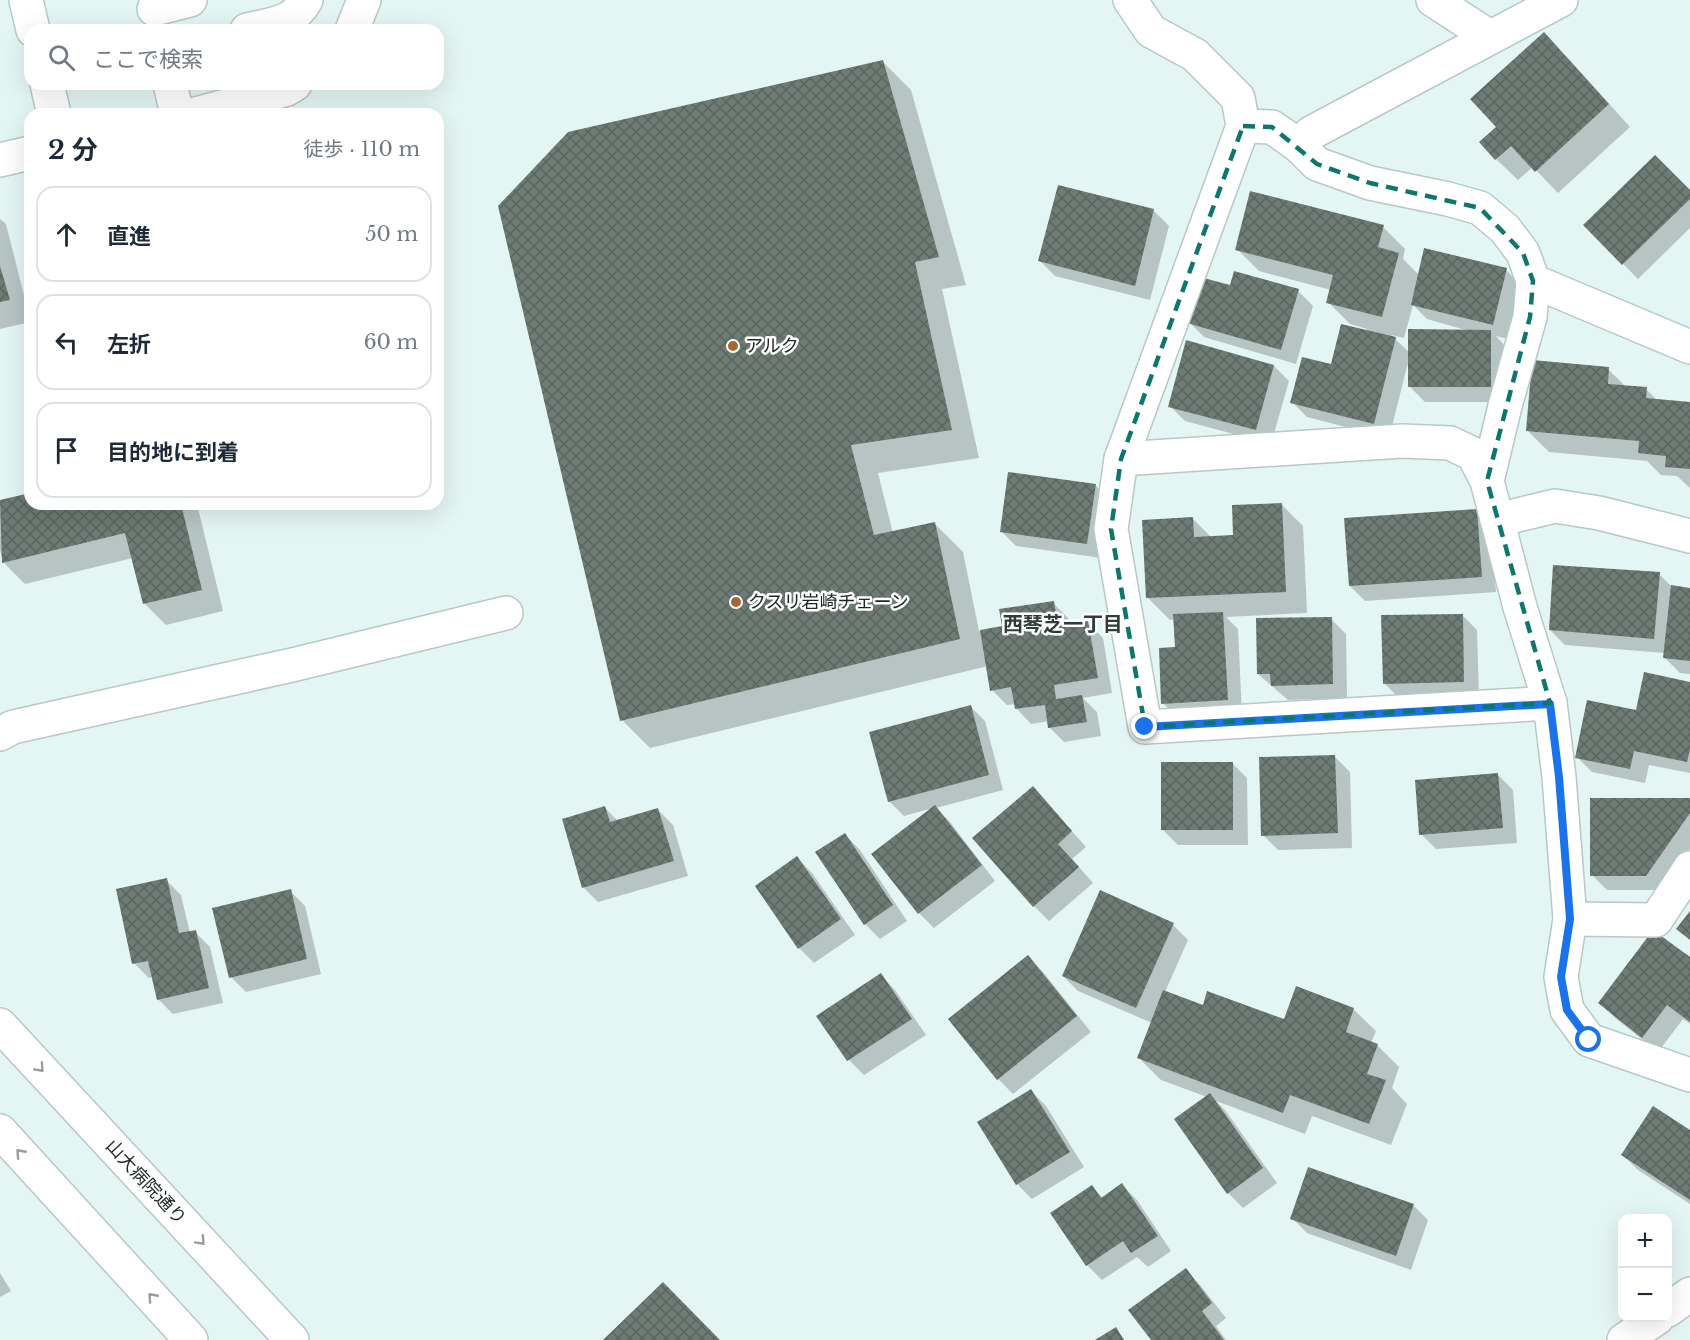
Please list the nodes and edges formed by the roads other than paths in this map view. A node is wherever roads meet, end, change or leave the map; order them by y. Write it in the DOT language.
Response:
graph roads {
  1 [pos="26,0"];
  2 [pos="190,0"];
  3 [pos="306,0"];
  4 [pos="364,0"];
  5 [pos="1130,0"];
  6 [pos="1433,0"];
  7 [pos="1560,0"];
  8 [pos="154,13"];
  9 [pos="32,24"];
  10 [pos="273,24"];
  11 [pos="354,24"];
  12 [pos="1491,37"];
  13 [pos="48,90"];
  14 [pos="171,90"];
  15 [pos="283,90"];
  16 [pos="53,108"];
  17 [pos="176,108"];
  18 [pos="218,108"];
  19 [pos="1243,126"];
  20 [pos="1299,146"];
  21 [pos="24,154"];
  22 [pos="0,160"];
  23 [pos="1533,281"];
  24 [pos="1690,347"];
  25 [pos="1121,459"];
  26 [pos="1487,481"];
  27 [pos="1497,520"];
  28 [pos="1690,536"];
  29 [pos="506,613"];
  30 [pos="1550,704"];
  31 [pos="0,734"];
  32 [pos="1690,868"];
  33 [pos="1570,919"];
  34 [pos="0,1025"];
  35 [pos="1690,1075"];
  36 [pos="0,1131"];
  37 [pos="1690,1294"];
  38 [pos="1672,1307"];
  39 [pos="1649,1322"];
  40 [pos="191,1340"];
  41 [pos="292,1340"];
  42 [pos="1624,1340"];
  1 -- 9 [label="street"];
  2 -- 8 [label="street"];
  3 -- 10 [label="street"];
  4 -- 11 [label="street"];
  5 -- 19 [label="street"];
  6 -- 12 [label="street"];
  7 -- 12 [label="street"];
  12 -- 20 [label="street"];
  13 -- 16 [label="street"];
  14 -- 17 [label="street"];
  15 -- 18 [label="street"];
  19 -- 20 [label="street"];
  19 -- 25 [label="street"];
  20 -- 23 [label="street"];
  21 -- 22 [label="street"];
  23 -- 24 [label="street"];
  23 -- 26 [label="street"];
  25 -- 26 [label="street"];
  25 -- 30 [label="street"];
  26 -- 27 [label="street"];
  27 -- 28 [label="street"];
  27 -- 30 [label="street"];
  29 -- 31 [label="street"];
  30 -- 33 [label="street"];
  32 -- 33 [label="street"];
  33 -- 35 [label="street"];
  34 -- 41 [label="street, 山大病院通り, one-way"];
  40 -- 36 [label="street, one-way"];
  37 -- 38 [label="street"];
  39 -- 42 [label="street"];
}
